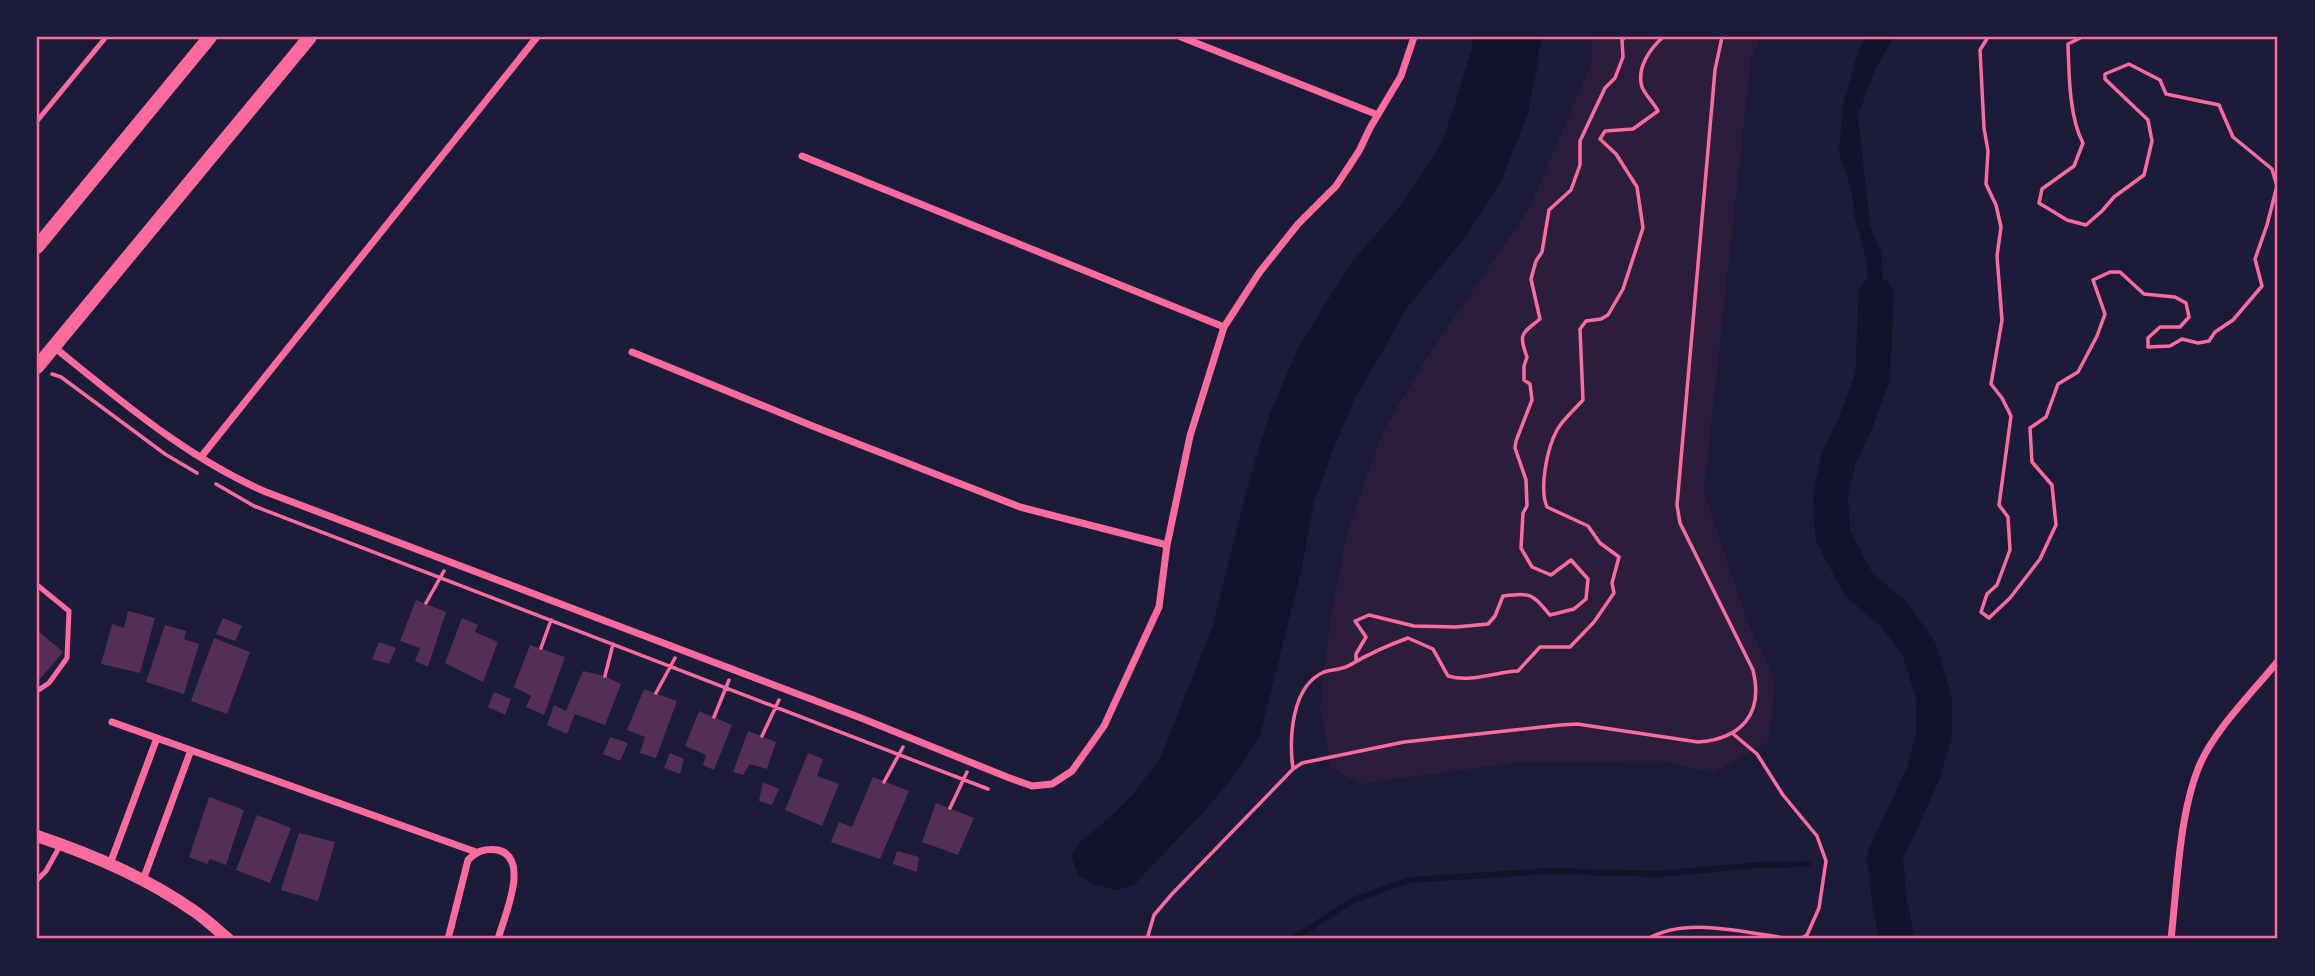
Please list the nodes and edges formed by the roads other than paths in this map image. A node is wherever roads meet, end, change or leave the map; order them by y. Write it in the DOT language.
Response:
graph roads {
  1 [pos="106,37"];
  2 [pos="210,37"];
  3 [pos="310,37"];
  4 [pos="537,37"];
  5 [pos="1181,37"];
  6 [pos="1414,37"];
  7 [pos="1378,115"];
  8 [pos="37,121"];
  9 [pos="803,156"];
  10 [pos="37,247"];
  11 [pos="1224,327"];
  12 [pos="54,347"];
  13 [pos="632,352"];
  14 [pos="37,367"];
  15 [pos="201,457"];
  16 [pos="1167,545"];
  17 [pos="37,585"];
  18 [pos="2278,661"];
  19 [pos="37,691"];
  20 [pos="112,722"];
  21 [pos="157,738"];
  22 [pos="191,750"];
  23 [pos="37,836"];
  24 [pos="61,844"];
  25 [pos="476,852"];
  26 [pos="110,864"];
  27 [pos="37,880"];
  28 [pos="142,881"];
  29 [pos="228,939"];
  30 [pos="448,939"];
  31 [pos="498,939"];
  32 [pos="2171,939"];
  1 -- 8 [label="lane"];
  2 -- 10 [label="main road"];
  3 -- 12 [label="main road"];
  4 -- 15 [label="street"];
  5 -- 7 [label="street"];
  6 -- 7 [label="street"];
  7 -- 11 [label="street"];
  9 -- 11 [label="street"];
  11 -- 16 [label="street"];
  12 -- 14 [label="main road"];
  12 -- 15 [label="street"];
  13 -- 16 [label="street"];
  15 -- 16 [label="street"];
  17 -- 19 [label="lane"];
  18 -- 32 [label="street"];
  20 -- 21 [label="street"];
  21 -- 22 [label="street"];
  21 -- 26 [label="street"];
  22 -- 25 [label="street"];
  22 -- 28 [label="street"];
  23 -- 24 [label="street"];
  24 -- 26 [label="street"];
  24 -- 27 [label="lane"];
  25 -- 30 [label="street"];
  25 -- 31 [label="street"];
  26 -- 28 [label="street"];
  28 -- 29 [label="street"];
}
